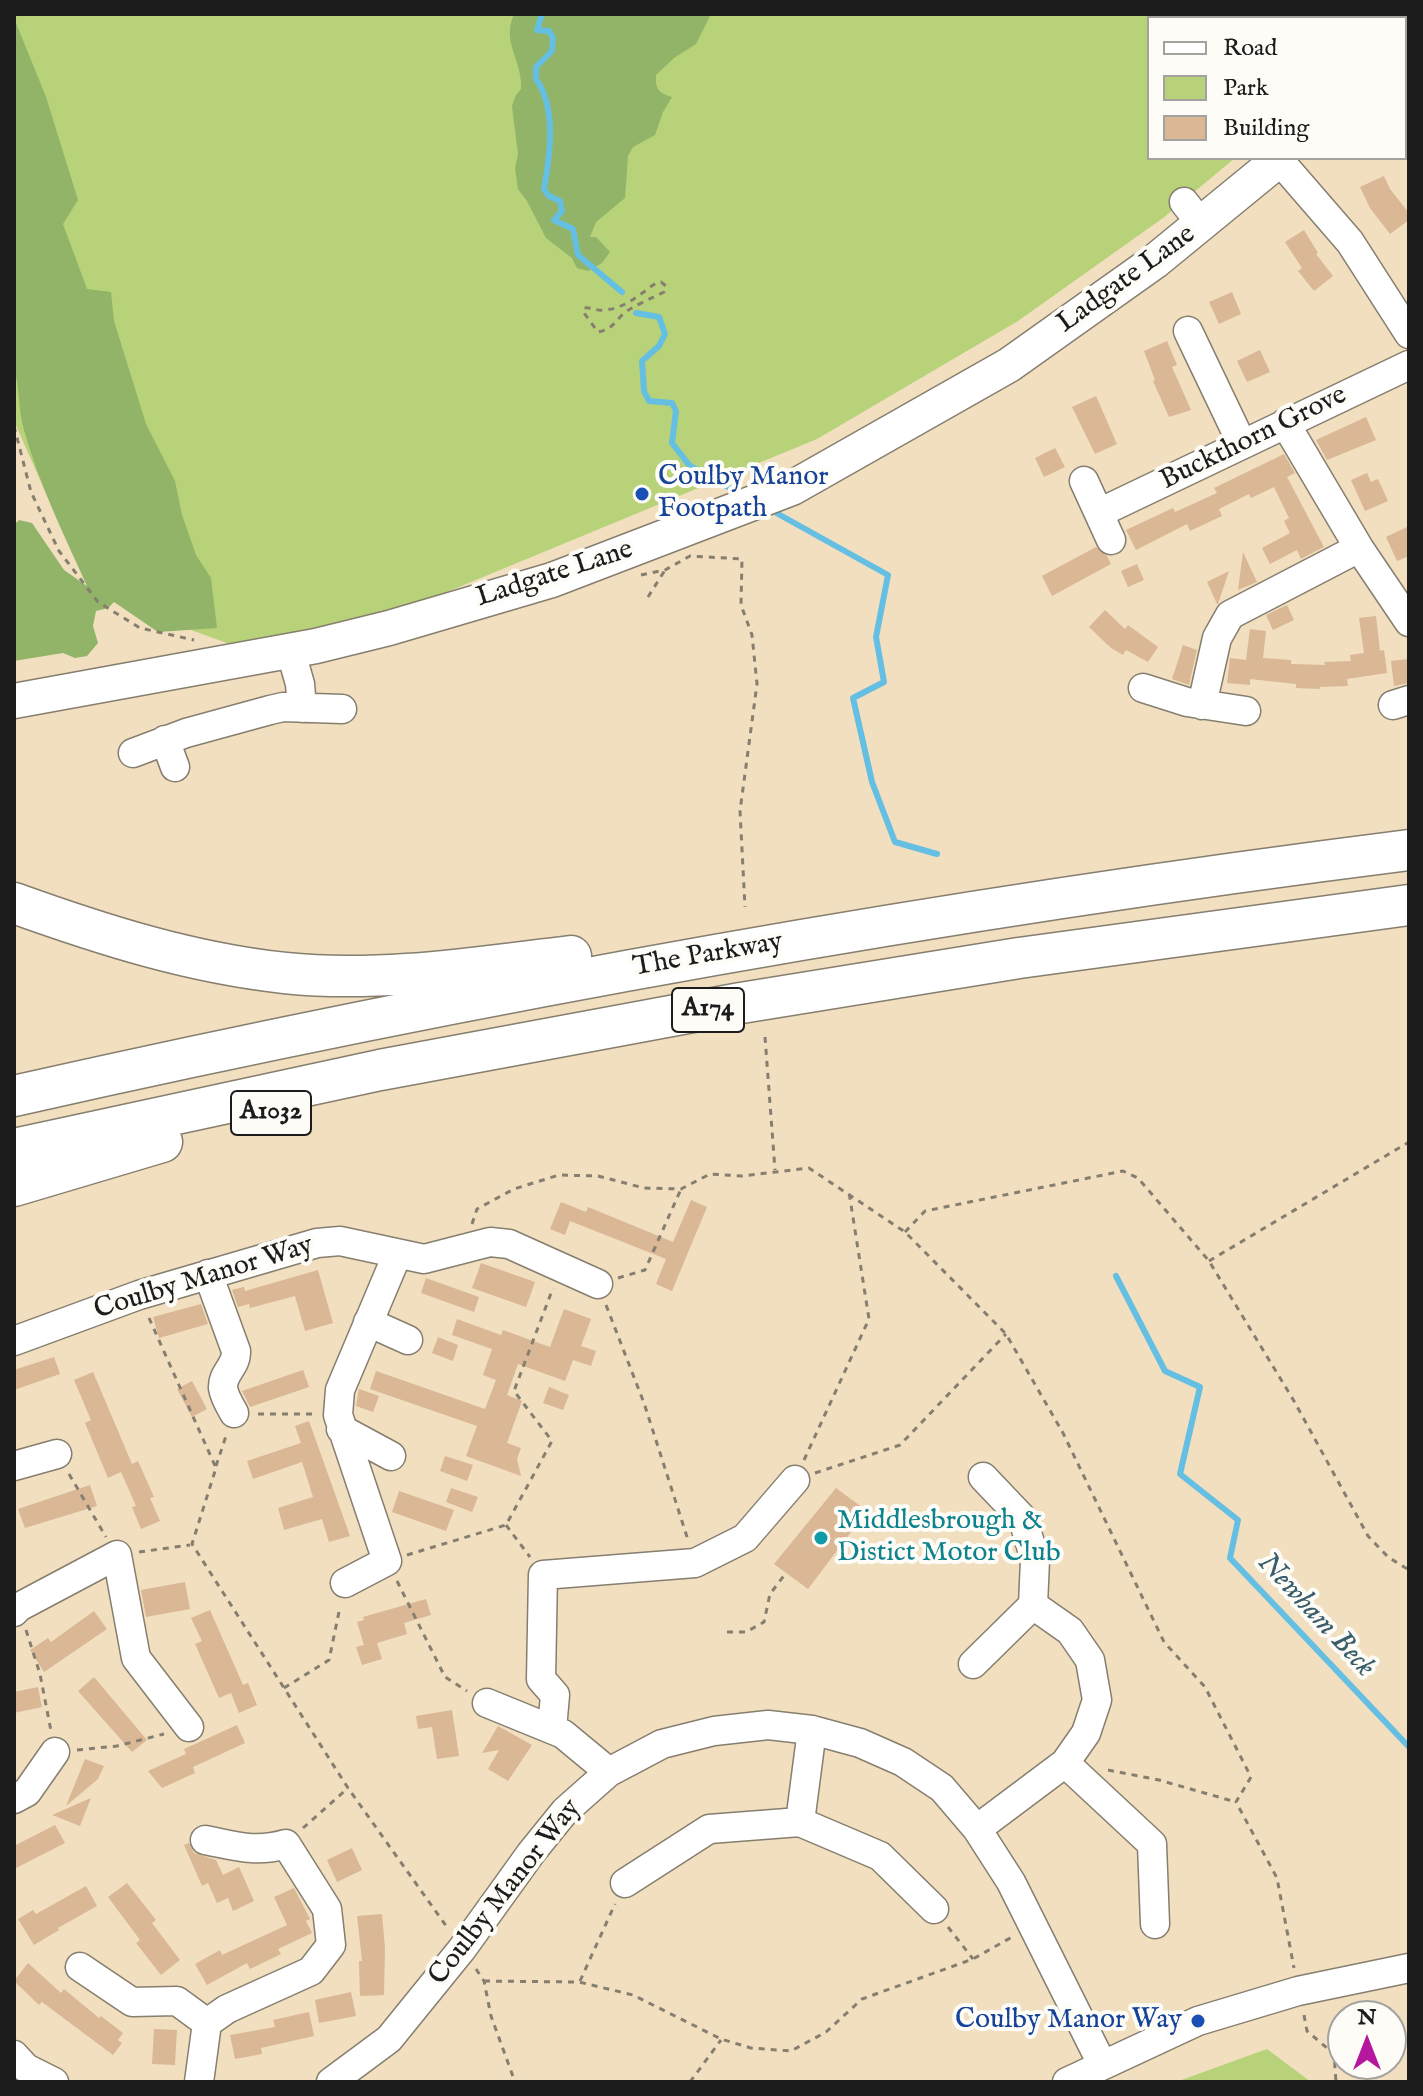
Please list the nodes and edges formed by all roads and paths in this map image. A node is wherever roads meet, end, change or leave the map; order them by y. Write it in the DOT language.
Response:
graph roads {
  1 [pos="1278,160"];
  2 [pos="1281,160"];
  3 [pos="584,313"];
  4 [pos="1188,331"];
  5 [pos="1409,334"];
  6 [pos="1409,365"];
  7 [pos="1285,423"];
  8 [pos="14,426"];
  9 [pos="1242,444"];
  10 [pos="1084,481"];
  11 [pos="1099,513"];
  12 [pos="1111,540"];
  13 [pos="1359,548"];
  14 [pos="665,570"];
  15 [pos="633,577"];
  16 [pos="648,597"];
  17 [pos="1409,622"];
  18 [pos="205,643"];
  19 [pos="290,649"];
  20 [pos="1143,688"];
  21 [pos="14,701"];
  22 [pos="1202,705"];
  23 [pos="302,708"];
  24 [pos="342,709"];
  25 [pos="1246,711"];
  26 [pos="165,740"];
  27 [pos="133,753"];
  28 [pos="175,767"];
  29 [pos="1409,850"];
  30 [pos="14,903"];
  31 [pos="1409,905"];
  32 [pos="745,907"];
  33 [pos="902,922"];
  34 [pos="765,1037"];
  35 [pos="529,1043"];
  36 [pos="14,1096"];
  37 [pos="1409,1142"];
  38 [pos="14,1149"];
  39 [pos="775,1170"];
  40 [pos="14,1186"];
  41 [pos="681,1189"];
  42 [pos="849,1192"];
  43 [pos="905,1232"];
  44 [pos="462,1248"];
  45 [pos="397,1255"];
  46 [pos="1209,1261"];
  47 [pos="561,1267"];
  48 [pos="208,1274"];
  49 [pos="598,1284"];
  50 [pos="139,1295"];
  51 [pos="368,1322"];
  52 [pos="1006,1334"];
  53 [pos="408,1340"];
  54 [pos="14,1341"];
  55 [pos="234,1413"];
  56 [pos="340,1422"];
  57 [pos="57,1454"];
  58 [pos="391,1456"];
  59 [pos="14,1466"];
  60 [pos="216,1468"];
  61 [pos="983,1477"];
  62 [pos="795,1480"];
  63 [pos="506,1525"];
  64 [pos="192,1544"];
  65 [pos="117,1555"];
  66 [pos="387,1561"];
  67 [pos="695,1563"];
  68 [pos="1409,1570"];
  69 [pos="786,1573"];
  70 [pos="543,1575"];
  71 [pos="345,1583"];
  72 [pos="1033,1605"];
  73 [pos="16,1606"];
  74 [pos="727,1632"];
  75 [pos="973,1664"];
  76 [pos="284,1688"];
  77 [pos="487,1703"];
  78 [pos="189,1727"];
  79 [pos="552,1729"];
  80 [pos="812,1730"];
  81 [pos="55,1752"];
  82 [pos="1065,1763"];
  83 [pos="609,1772"];
  84 [pos="348,1788"];
  85 [pos="14,1799"];
  86 [pos="1236,1802"];
  87 [pos="800,1822"];
  88 [pos="977,1829"];
  89 [pos="205,1840"];
  90 [pos="286,1844"];
  91 [pos="625,1883"];
  92 [pos="934,1909"];
  93 [pos="1155,1924"];
  94 [pos="1032,1925"];
  95 [pos="462,1949"];
  96 [pos="973,1959"];
  97 [pos="80,1967"];
  98 [pos="1409,1968"];
  99 [pos="484,1981"];
  100 [pos="579,1982"];
  101 [pos="1298,1991"];
  102 [pos="207,2023"];
  103 [pos="721,2039"];
  104 [pos="14,2055"];
  105 [pos="1102,2064"];
  106 [pos="54,2082"];
  107 [pos="199,2082"];
  108 [pos="331,2082"];
  109 [pos="515,2082"];
  110 [pos="690,2082"];
  111 [pos="1067,2082"];
  112 [pos="1336,2082"];
  1 -- 19 [label="main road, Ladgate Lane"];
  2 -- 5 [label="street"];
  3 -- 3 [label="path"];
  4 -- 9 [label="street"];
  6 -- 7 [label="street, Buckthorn Grove"];
  7 -- 9 [label="street, Buckthorn Grove"];
  7 -- 13 [label="street"];
  8 -- 18 [label="path"];
  9 -- 11 [label="street, Buckthorn Grove"];
  10 -- 11 [label="street"];
  11 -- 12 [label="street"];
  13 -- 17 [label="street"];
  13 -- 22 [label="street"];
  14 -- 15 [label="path"];
  14 -- 16 [label="path"];
  14 -- 32 [label="path"];
  19 -- 21 [label="main road, Ladgate Lane"];
  19 -- 23 [label="street"];
  20 -- 22 [label="street"];
  22 -- 25 [label="street"];
  23 -- 24 [label="street"];
  23 -- 26 [label="street"];
  26 -- 27 [label="street"];
  26 -- 28 [label="street"];
  29 -- 33 [label="highway, The Parkway / A174"];
  30 -- 33 [label="highway, A174"];
  31 -- 35 [label="highway, The Parkway / A174"];
  33 -- 36 [label="highway, The Parkway / A174"];
  34 -- 39 [label="path"];
  35 -- 38 [label="highway, The Parkway / A174"];
  35 -- 40 [label="highway, A1032"];
  37 -- 46 [label="path"];
  39 -- 41 [label="path"];
  39 -- 42 [label="path"];
  41 -- 44 [label="path"];
  41 -- 49 [label="path"];
  42 -- 43 [label="path"];
  42 -- 62 [label="path"];
  43 -- 46 [label="path"];
  43 -- 52 [label="path"];
  44 -- 45 [label="street, Coulby Manor Way"];
  44 -- 47 [label="street, Coulby Manor Way"];
  45 -- 48 [label="street, Coulby Manor Way"];
  45 -- 51 [label="street"];
  46 -- 68 [label="path"];
  47 -- 49 [label="street, Coulby Manor Way"];
  47 -- 63 [label="path"];
  48 -- 50 [label="street, Coulby Manor Way"];
  48 -- 55 [label="street"];
  49 -- 67 [label="path"];
  50 -- 54 [label="street, Coulby Manor Way"];
  50 -- 60 [label="path"];
  51 -- 53 [label="street"];
  51 -- 56 [label="street"];
  52 -- 62 [label="path"];
  52 -- 86 [label="path"];
  55 -- 56 [label="path"];
  55 -- 60 [label="path"];
  56 -- 58 [label="street"];
  56 -- 66 [label="street"];
  57 -- 59 [label="street"];
  57 -- 65 [label="path"];
  60 -- 64 [label="path"];
  61 -- 72 [label="street"];
  62 -- 67 [label="street"];
  63 -- 66 [label="path"];
  63 -- 70 [label="path"];
  64 -- 65 [label="path"];
  64 -- 76 [label="path"];
  65 -- 73 [label="street"];
  65 -- 78 [label="street"];
  66 -- 71 [label="street"];
  66 -- 77 [label="path"];
  67 -- 70 [label="street"];
  69 -- 74 [label="path"];
  70 -- 79 [label="street"];
  71 -- 76 [label="path"];
  72 -- 75 [label="street"];
  72 -- 82 [label="street"];
  73 -- 81 [label="path"];
  76 -- 84 [label="path"];
  77 -- 79 [label="street"];
  78 -- 81 [label="path"];
  79 -- 83 [label="street"];
  80 -- 83 [label="street, Coulby Manor Way"];
  80 -- 87 [label="street"];
  80 -- 88 [label="street, Coulby Manor Way"];
  81 -- 85 [label="street"];
  82 -- 86 [label="path"];
  82 -- 88 [label="street"];
  82 -- 93 [label="street"];
  83 -- 95 [label="street, Coulby Manor Way"];
  84 -- 90 [label="path"];
  84 -- 95 [label="path"];
  86 -- 101 [label="path"];
  87 -- 91 [label="street"];
  87 -- 92 [label="street"];
  88 -- 94 [label="street, Coulby Manor Way"];
  89 -- 90 [label="street"];
  90 -- 102 [label="street"];
  91 -- 100 [label="path"];
  92 -- 96 [label="path"];
  94 -- 96 [label="path"];
  94 -- 105 [label="street, Coulby Manor Way"];
  95 -- 99 [label="path"];
  95 -- 108 [label="street, Coulby Manor Way"];
  96 -- 103 [label="path"];
  97 -- 102 [label="street"];
  98 -- 101 [label="street"];
  99 -- 100 [label="path"];
  99 -- 109 [label="path"];
  100 -- 103 [label="path"];
  101 -- 105 [label="street"];
  101 -- 112 [label="path"];
  102 -- 107 [label="street"];
  103 -- 110 [label="path"];
  104 -- 106 [label="street"];
  105 -- 111 [label="street"];
}
